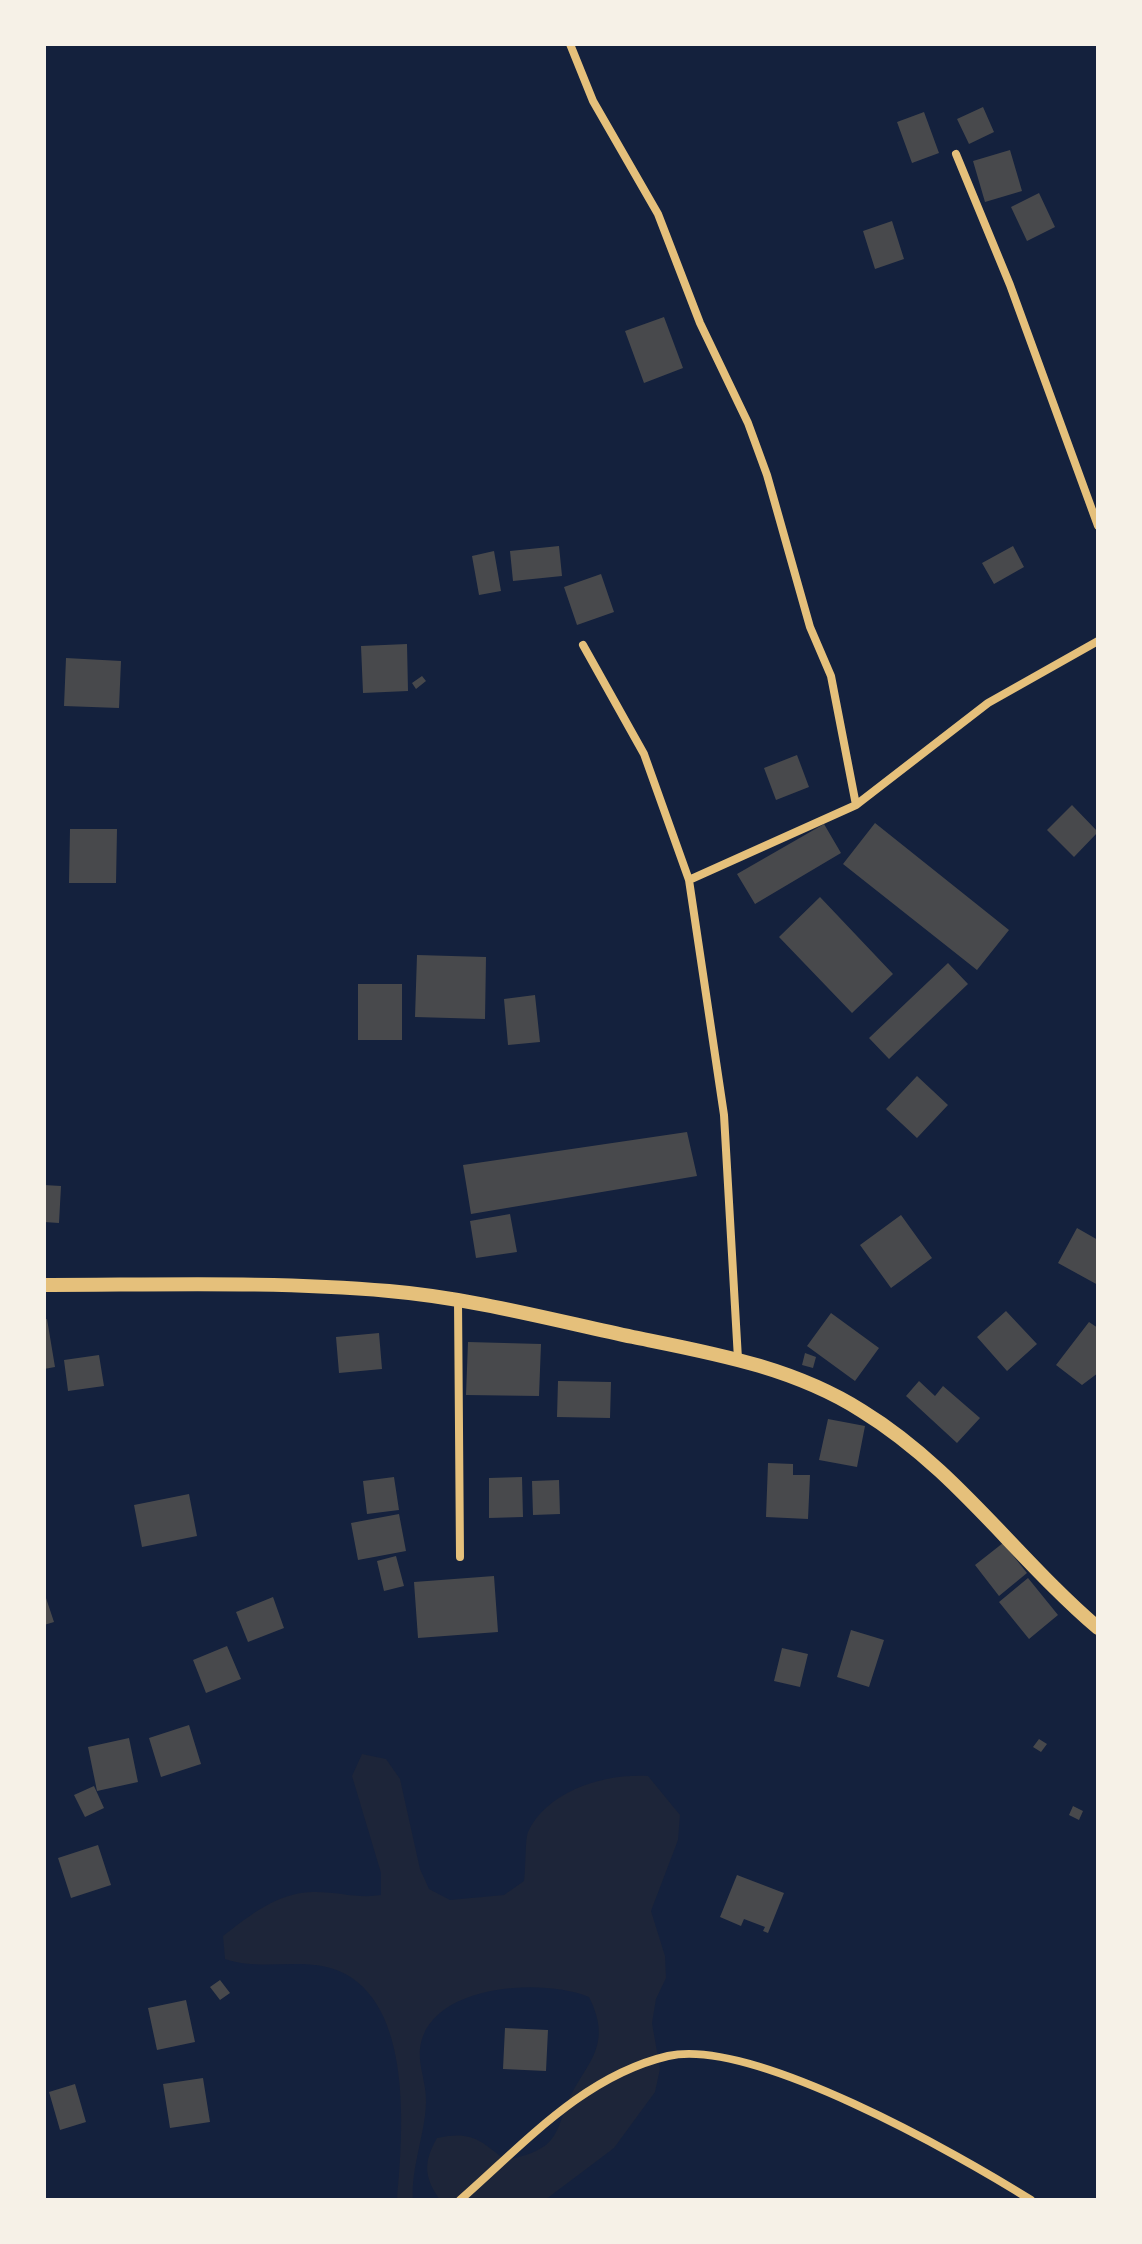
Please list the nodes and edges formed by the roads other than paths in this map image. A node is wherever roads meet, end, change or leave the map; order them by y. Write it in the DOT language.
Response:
graph roads {
  1 [pos="570,44"];
  2 [pos="956,154"];
  3 [pos="1098,526"];
  4 [pos="1098,641"];
  5 [pos="583,645"];
  6 [pos="856,805"];
  7 [pos="689,880"];
  8 [pos="44,1285"];
  9 [pos="458,1300"];
  10 [pos="738,1359"];
  11 [pos="460,1557"];
  12 [pos="1098,1628"];
  13 [pos="460,2200"];
  14 [pos="1031,2200"];
  1 -- 6 [label="street"];
  2 -- 3 [label="street"];
  4 -- 6 [label="street"];
  5 -- 7 [label="street"];
  6 -- 7 [label="street"];
  7 -- 10 [label="street"];
  8 -- 9 [label="street"];
  9 -- 10 [label="street"];
  9 -- 11 [label="street"];
  10 -- 12 [label="street"];
  13 -- 14 [label="street"];
}
